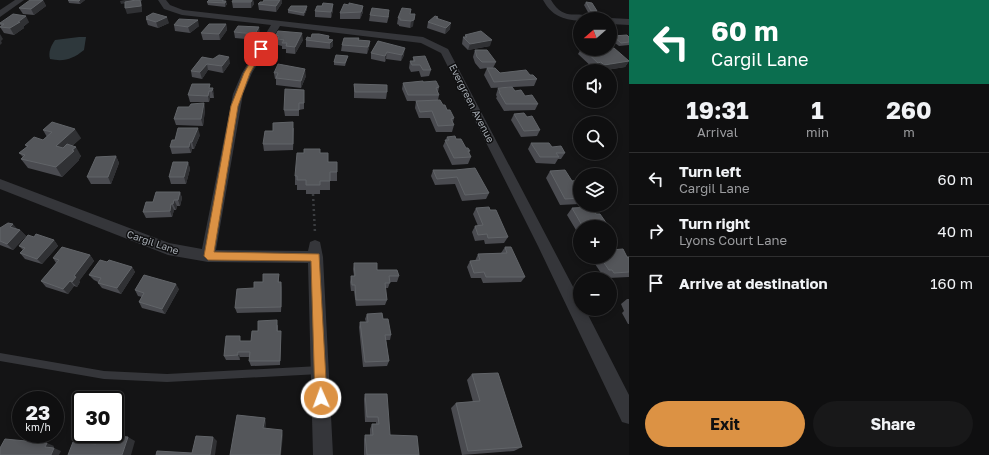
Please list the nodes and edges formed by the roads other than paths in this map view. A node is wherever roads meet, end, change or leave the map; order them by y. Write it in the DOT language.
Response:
graph roads {
  1 [pos="20,0"];
  2 [pos="162,0"];
  3 [pos="549,4"];
  4 [pos="0,14"];
  5 [pos="573,18"];
  6 [pos="617,21"];
  7 [pos="629,22"];
  8 [pos="277,23"];
  9 [pos="0,184"];
  10 [pos="208,256"];
  11 [pos="0,357"];
  12 [pos="320,370"];
  13 [pos="629,415"];
  14 [pos="323,455"];
  1 -- 4 [label="street"];
  2 -- 8 [label="street, Evergreen Avenue"];
  3 -- 5 [label="street"];
  6 -- 7 [label="street"];
  8 -- 10 [label="street"];
  8 -- 13 [label="street, Evergreen Avenue"];
  9 -- 10 [label="street, Cargil Lane"];
  10 -- 12 [label="street, Cargil Lane"];
  11 -- 12 [label="lane"];
  12 -- 14 [label="street"];
}
